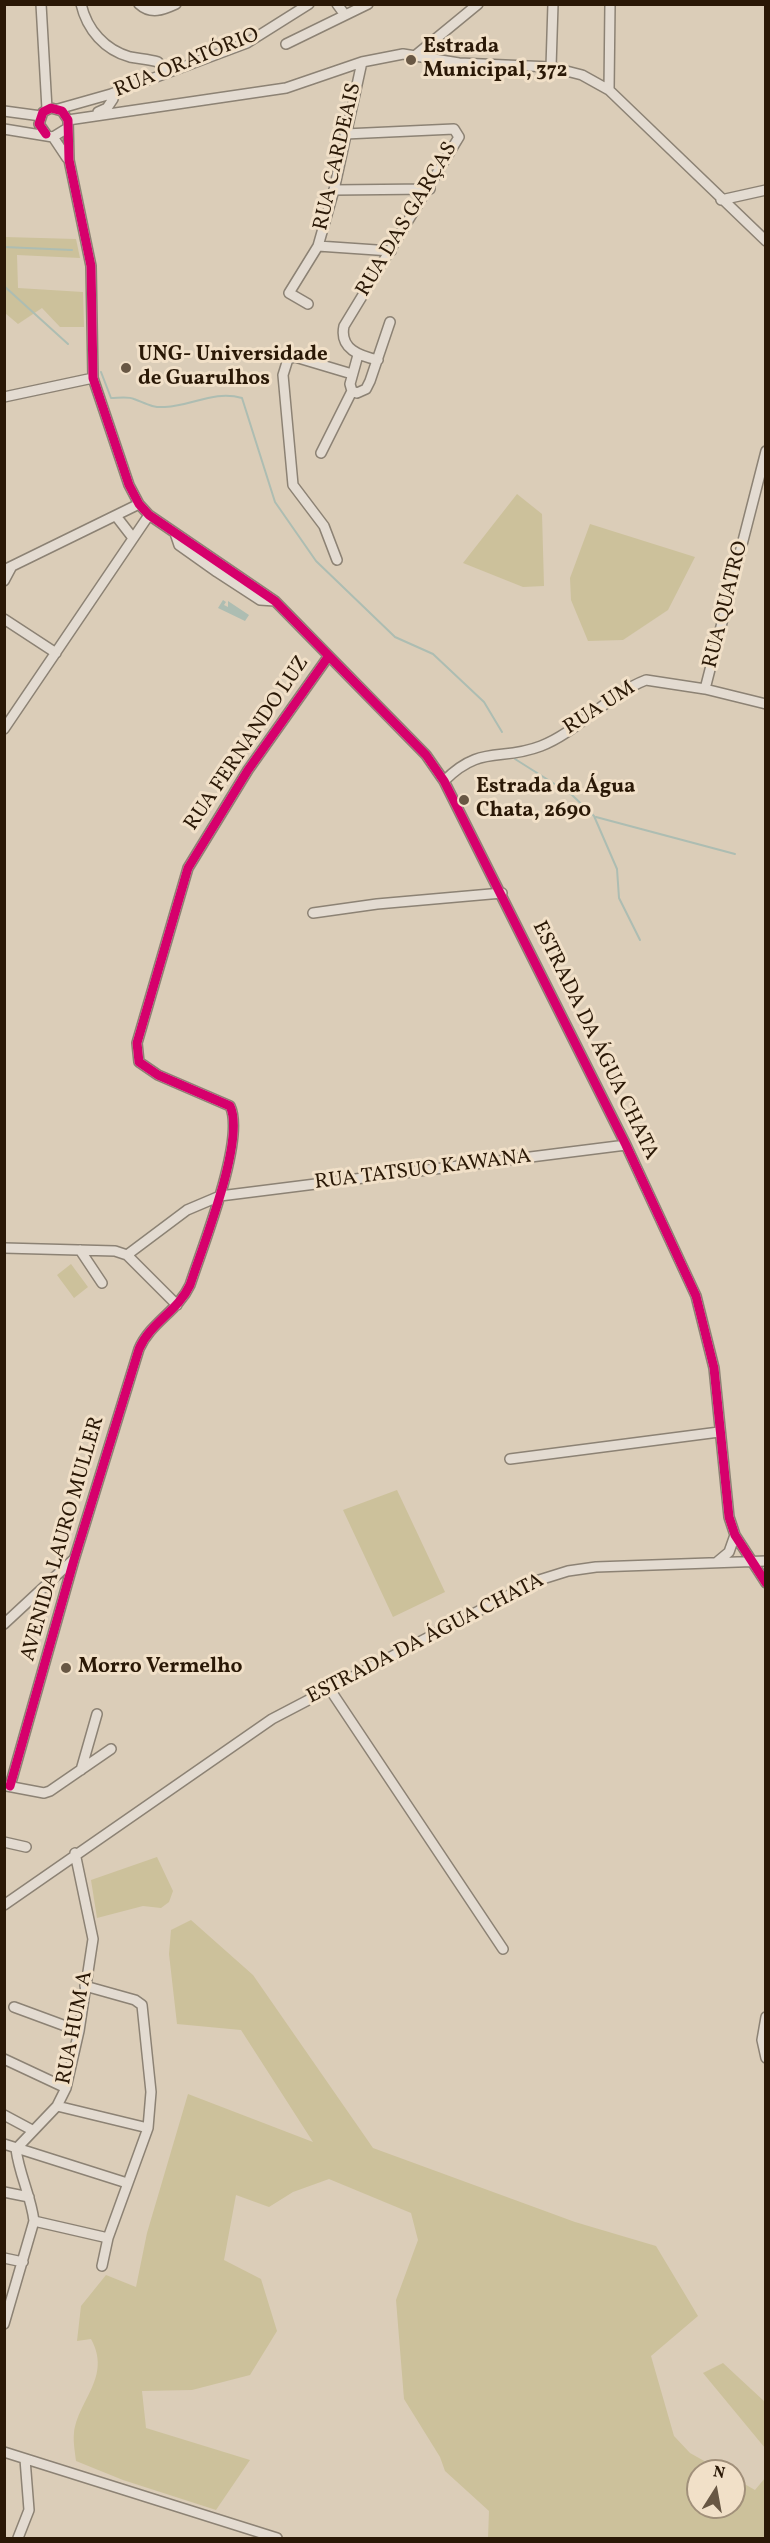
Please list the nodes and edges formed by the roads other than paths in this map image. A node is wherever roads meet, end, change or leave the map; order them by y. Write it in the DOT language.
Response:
graph roads {
  1 [pos="41,4"];
  2 [pos="81,4"];
  3 [pos="139,4"];
  4 [pos="176,4"];
  5 [pos="309,4"];
  6 [pos="337,4"];
  7 [pos="368,4"];
  8 [pos="478,4"];
  9 [pos="552,4"];
  10 [pos="610,4"];
  11 [pos="345,15"];
  12 [pos="286,44"];
  13 [pos="416,55"];
  14 [pos="362,62"];
  15 [pos="551,67"];
  16 [pos="165,72"];
  17 [pos="609,90"];
  18 [pos="112,97"];
  19 [pos="129,110"];
  20 [pos="4,111"];
  21 [pos="50,111"];
  22 [pos="18,113"];
  23 [pos="84,117"];
  24 [pos="67,125"];
  25 [pos="4,129"];
  26 [pos="16,131"];
  27 [pos="345,134"];
  28 [pos="49,135"];
  29 [pos="69,160"];
  30 [pos="430,189"];
  31 [pos="765,189"];
  32 [pos="334,190"];
  33 [pos="721,200"];
  34 [pos="765,241"];
  35 [pos="318,246"];
  36 [pos="391,251"];
  37 [pos="308,304"];
  38 [pos="390,322"];
  39 [pos="358,355"];
  40 [pos="378,360"];
  41 [pos="352,374"];
  42 [pos="93,378"];
  43 [pos="352,391"];
  44 [pos="4,397"];
  45 [pos="765,450"];
  46 [pos="321,453"];
  47 [pos="139,504"];
  48 [pos="148,515"];
  49 [pos="116,516"];
  50 [pos="133,538"];
  51 [pos="337,560"];
  52 [pos="8,568"];
  53 [pos="4,581"];
  54 [pos="4,620"];
  55 [pos="56,653"];
  56 [pos="328,657"];
  57 [pos="705,689"];
  58 [pos="765,704"];
  59 [pos="4,729"];
  60 [pos="444,781"];
  61 [pos="501,893"];
  62 [pos="313,913"];
  63 [pos="626,1145"];
  64 [pos="220,1196"];
  65 [pos="4,1248"];
  66 [pos="80,1250"];
  67 [pos="127,1255"];
  68 [pos="102,1283"];
  69 [pos="177,1305"];
  70 [pos="719,1432"];
  71 [pos="510,1459"];
  72 [pos="735,1535"];
  73 [pos="74,1560"];
  74 [pos="765,1561"];
  75 [pos="751,1562"];
  76 [pos="715,1563"];
  77 [pos="765,1583"];
  78 [pos="4,1624"];
  79 [pos="329,1688"];
  80 [pos="97,1714"];
  81 [pos="111,1749"];
  82 [pos="81,1770"];
  83 [pos="8,1786"];
  84 [pos="4,1842"];
  85 [pos="26,1847"];
  86 [pos="75,1853"];
  87 [pos="4,1905"];
  88 [pos="503,1949"];
  89 [pos="85,1986"];
  90 [pos="14,2007"];
  91 [pos="765,2017"];
  92 [pos="79,2031"];
  93 [pos="765,2058"];
  94 [pos="4,2059"];
  95 [pos="66,2088"];
  96 [pos="57,2106"];
  97 [pos="4,2115"];
  98 [pos="148,2127"];
  99 [pos="32,2130"];
  100 [pos="4,2144"];
  101 [pos="16,2149"];
  102 [pos="127,2182"];
  103 [pos="4,2192"];
  104 [pos="29,2197"];
  105 [pos="34,2221"];
  106 [pos="108,2238"];
  107 [pos="4,2258"];
  108 [pos="23,2262"];
  109 [pos="102,2266"];
  110 [pos="4,2324"];
  111 [pos="4,2452"];
  112 [pos="26,2458"];
  113 [pos="254,2535"];
  114 [pos="18,2538"];
  115 [pos="277,2538"];
  1 -- 21 [label="street"];
  2 -- 16 [label="street"];
  3 -- 4 [label="street"];
  5 -- 16 [label="street, RUA ORATÓRIO"];
  6 -- 11 [label="street"];
  7 -- 11 [label="street"];
  8 -- 13 [label="street"];
  9 -- 15 [label="street"];
  10 -- 17 [label="street"];
  11 -- 12 [label="street"];
  13 -- 14 [label="street"];
  13 -- 15 [label="street"];
  14 -- 19 [label="street"];
  14 -- 27 [label="street, RUA CARDEAIS"];
  15 -- 17 [label="street"];
  16 -- 18 [label="street, RUA ORATÓRIO"];
  17 -- 33 [label="street"];
  18 -- 19 [label="street"];
  18 -- 21 [label="street, RUA ORATÓRIO"];
  18 -- 23 [label="street"];
  19 -- 23 [label="street"];
  20 -- 22 [label="street"];
  21 -- 22 [label="street"];
  21 -- 24 [label="street"];
  21 -- 28 [label="street, ESTRADA DA ÁGUA CHATA"];
  22 -- 26 [label="street"];
  23 -- 24 [label="street"];
  24 -- 28 [label="street"];
  24 -- 29 [label="street, ESTRADA DA ÁGUA CHATA"];
  25 -- 26 [label="street"];
  26 -- 28 [label="street"];
  27 -- 30 [label="street, RUA DAS GARÇAS"];
  27 -- 32 [label="street, RUA CARDEAIS"];
  28 -- 29 [label="street, ESTRADA DA ÁGUA CHATA"];
  29 -- 42 [label="street, ESTRADA DA ÁGUA CHATA"];
  30 -- 32 [label="street"];
  30 -- 36 [label="street, RUA DAS GARÇAS"];
  31 -- 33 [label="street"];
  32 -- 35 [label="street, RUA CARDEAIS"];
  33 -- 34 [label="street"];
  35 -- 36 [label="street"];
  35 -- 37 [label="street, RUA CARDEAIS"];
  36 -- 39 [label="street, RUA DAS GARÇAS"];
  38 -- 40 [label="street"];
  39 -- 40 [label="street"];
  39 -- 41 [label="street"];
  40 -- 43 [label="street"];
  41 -- 43 [label="street"];
  41 -- 51 [label="street"];
  42 -- 44 [label="street"];
  42 -- 47 [label="street, ESTRADA DA ÁGUA CHATA"];
  43 -- 46 [label="street"];
  45 -- 57 [label="street, RUA QUATRO"];
  47 -- 48 [label="street, ESTRADA DA ÁGUA CHATA"];
  47 -- 49 [label="street"];
  48 -- 50 [label="street"];
  48 -- 56 [label="street, ESTRADA DA ÁGUA CHATA"];
  49 -- 50 [label="street"];
  49 -- 52 [label="street"];
  50 -- 55 [label="street"];
  52 -- 53 [label="street"];
  54 -- 55 [label="street"];
  55 -- 59 [label="street"];
  56 -- 60 [label="street, ESTRADA DA ÁGUA CHATA"];
  56 -- 64 [label="street, RUA FERNANDO LUZ"];
  57 -- 58 [label="street, RUA UM"];
  57 -- 60 [label="street, RUA UM"];
  60 -- 61 [label="street, ESTRADA DA ÁGUA CHATA"];
  61 -- 62 [label="street"];
  61 -- 63 [label="street, ESTRADA DA ÁGUA CHATA"];
  63 -- 64 [label="street, RUA TATSUO KAWANA"];
  63 -- 70 [label="street, ESTRADA DA ÁGUA CHATA"];
  64 -- 67 [label="street, RUA TATSUO KAWANA"];
  64 -- 69 [label="street"];
  65 -- 66 [label="street"];
  66 -- 67 [label="street"];
  66 -- 68 [label="street"];
  67 -- 69 [label="street"];
  69 -- 73 [label="street, AVENIDA LAURO MULLER"];
  70 -- 71 [label="street"];
  70 -- 72 [label="street, ESTRADA DA ÁGUA CHATA"];
  72 -- 75 [label="street, ESTRADA DA ÁGUA CHATA"];
  72 -- 76 [label="street"];
  73 -- 78 [label="street"];
  73 -- 83 [label="street, AVENIDA LAURO MULLER"];
  74 -- 75 [label="street"];
  75 -- 76 [label="street, ESTRADA DA ÁGUA CHATA"];
  75 -- 77 [label="street"];
  76 -- 79 [label="street, ESTRADA DA ÁGUA CHATA"];
  79 -- 86 [label="street, ESTRADA DA ÁGUA CHATA"];
  79 -- 88 [label="street"];
  80 -- 82 [label="street"];
  81 -- 82 [label="street"];
  82 -- 83 [label="street"];
  84 -- 85 [label="street"];
  86 -- 87 [label="street, ESTRADA DA ÁGUA CHATA"];
  86 -- 89 [label="street, RUA HUM A"];
  89 -- 92 [label="street, RUA HUM A"];
  89 -- 98 [label="street"];
  90 -- 92 [label="street"];
  91 -- 93 [label="street"];
  92 -- 95 [label="street, RUA HUM A"];
  94 -- 95 [label="street"];
  95 -- 96 [label="street, RUA HUM A"];
  96 -- 98 [label="street"];
  96 -- 99 [label="street, RUA HUM A"];
  97 -- 99 [label="street"];
  98 -- 102 [label="street"];
  99 -- 101 [label="street, RUA HUM A"];
  100 -- 101 [label="street"];
  101 -- 102 [label="street"];
  101 -- 104 [label="street"];
  102 -- 106 [label="street"];
  103 -- 104 [label="street"];
  104 -- 105 [label="street"];
  105 -- 106 [label="street"];
  105 -- 108 [label="street"];
  106 -- 109 [label="street"];
  107 -- 108 [label="street"];
  108 -- 110 [label="street"];
  111 -- 112 [label="street"];
  112 -- 113 [label="street"];
  112 -- 114 [label="street"];
  113 -- 115 [label="street"];
}
